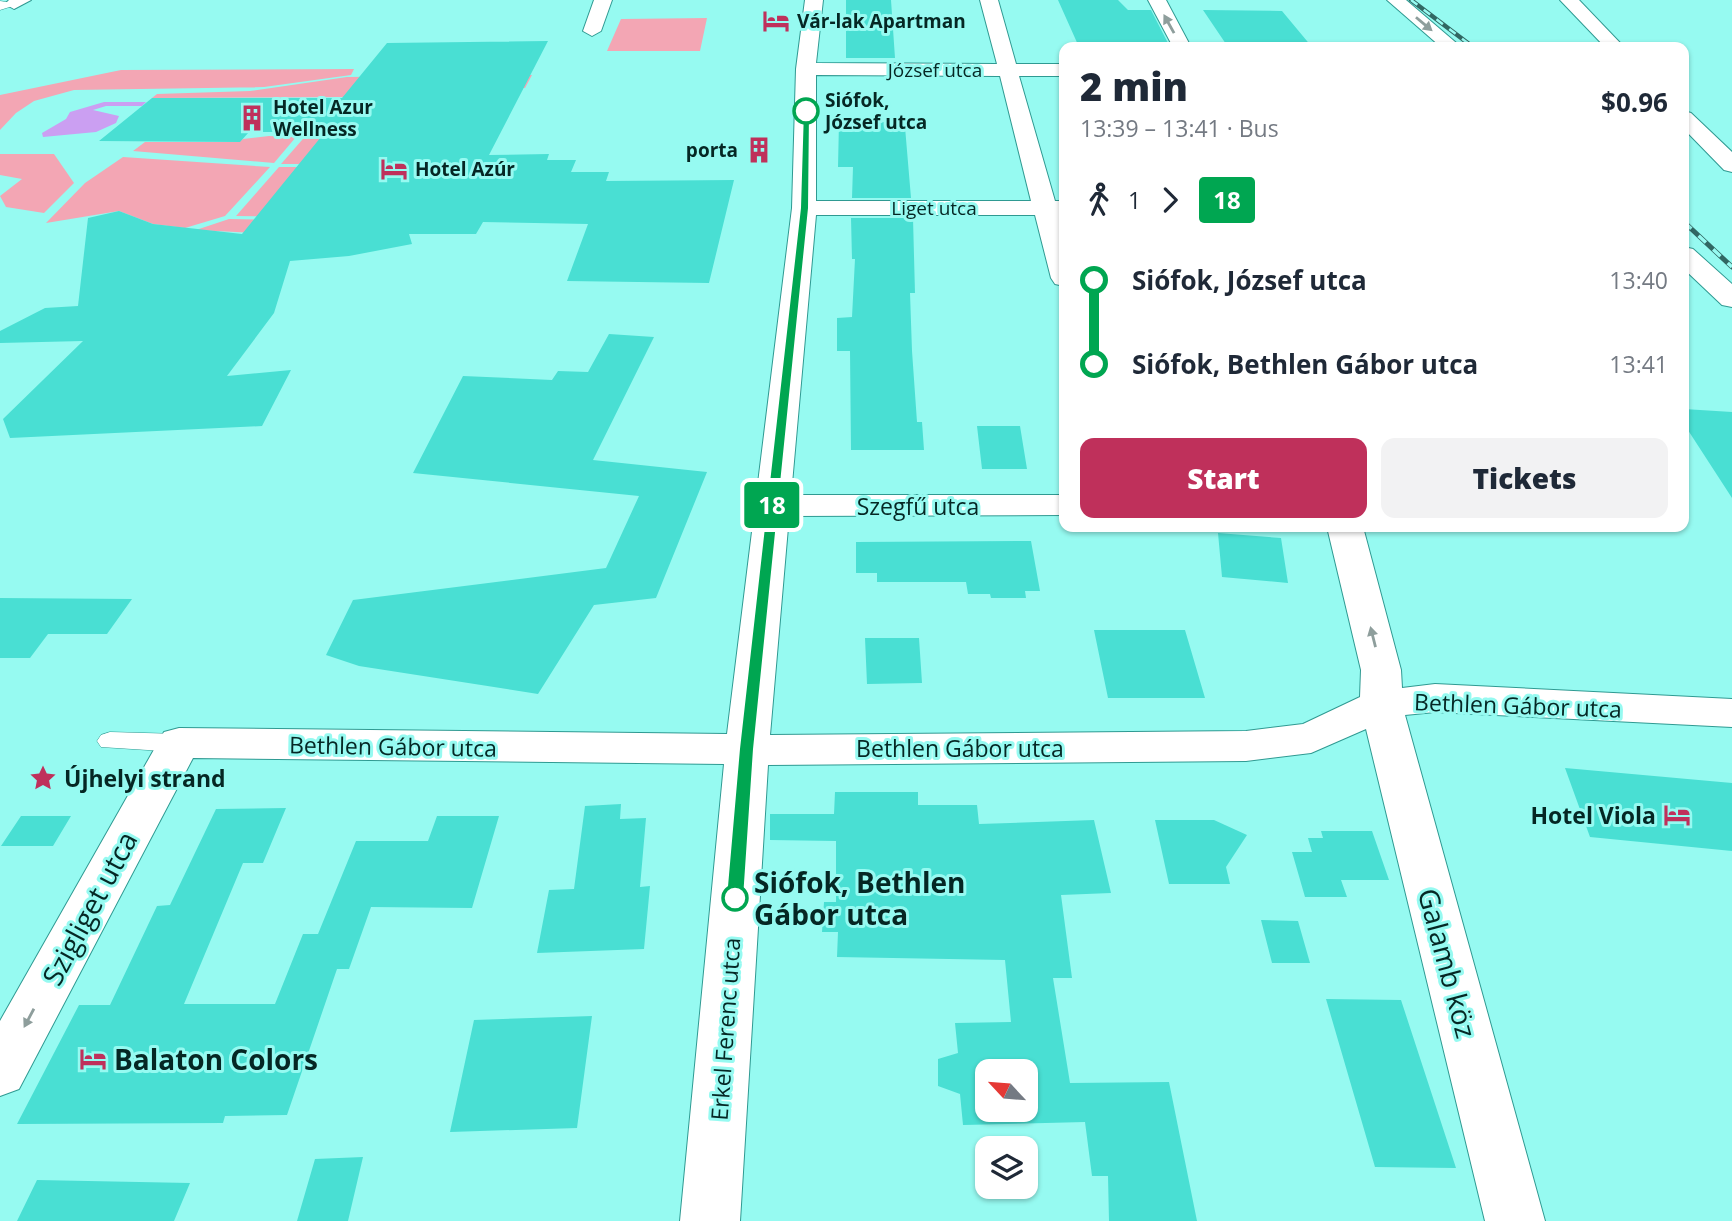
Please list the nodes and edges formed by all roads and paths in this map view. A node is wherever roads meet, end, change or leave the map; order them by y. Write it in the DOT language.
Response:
graph roads {
  1 [pos="603,0"];
  2 [pos="814,0"];
  3 [pos="989,0"];
  4 [pos="1157,0"];
  5 [pos="1396,0"];
  6 [pos="1569,0"];
  7 [pos="592,32"];
  8 [pos="1179,42"];
  9 [pos="1446,42"];
  10 [pos="1610,42"];
  11 [pos="806,69"];
  12 [pos="1059,69"];
  13 [pos="1006,70"];
  14 [pos="1689,122"];
  15 [pos="1732,165"];
  16 [pos="804,208"];
  17 [pos="1054,208"];
  18 [pos="1059,243"];
  19 [pos="1689,260"];
  20 [pos="1732,299"];
  21 [pos="1059,505"];
  22 [pos="772,506"];
  23 [pos="1346,532"];
  24 [pos="1381,704"];
  25 [pos="1732,713"];
  26 [pos="110,741"];
  27 [pos="178,743"];
  28 [pos="747,749"];
  29 [pos="0,1072"];
  30 [pos="710,1221"];
  31 [pos="1515,1221"];
  1 -- 7 [label="street"];
  2 -- 11 [label="street, Erkel Ferenc utca"];
  3 -- 13 [label="street"];
  8 -- 4 [label="street, one-way"];
  5 -- 9 [label="street, one-way"];
  6 -- 10 [label="street"];
  11 -- 13 [label="street, József utca"];
  11 -- 16 [label="street, Erkel Ferenc utca"];
  12 -- 13 [label="street, József utca"];
  13 -- 17 [label="street"];
  14 -- 15 [label="street"];
  16 -- 17 [label="street, Liget utca"];
  16 -- 22 [label="street, Erkel Ferenc utca"];
  17 -- 18 [label="street"];
  19 -- 20 [label="street"];
  21 -- 22 [label="street, Szegfű utca"];
  22 -- 28 [label="street, Erkel Ferenc utca"];
  24 -- 23 [label="street, Galamb köz, one-way"];
  24 -- 25 [label="street, Bethlen Gábor utca"];
  24 -- 28 [label="street, Bethlen Gábor utca"];
  24 -- 31 [label="street, Galamb köz"];
  26 -- 27 [label="lane"];
  27 -- 28 [label="street, Bethlen Gábor utca"];
  27 -- 29 [label="street, Szigliget utca, one-way"];
  28 -- 30 [label="street, Erkel Ferenc utca"];
}
